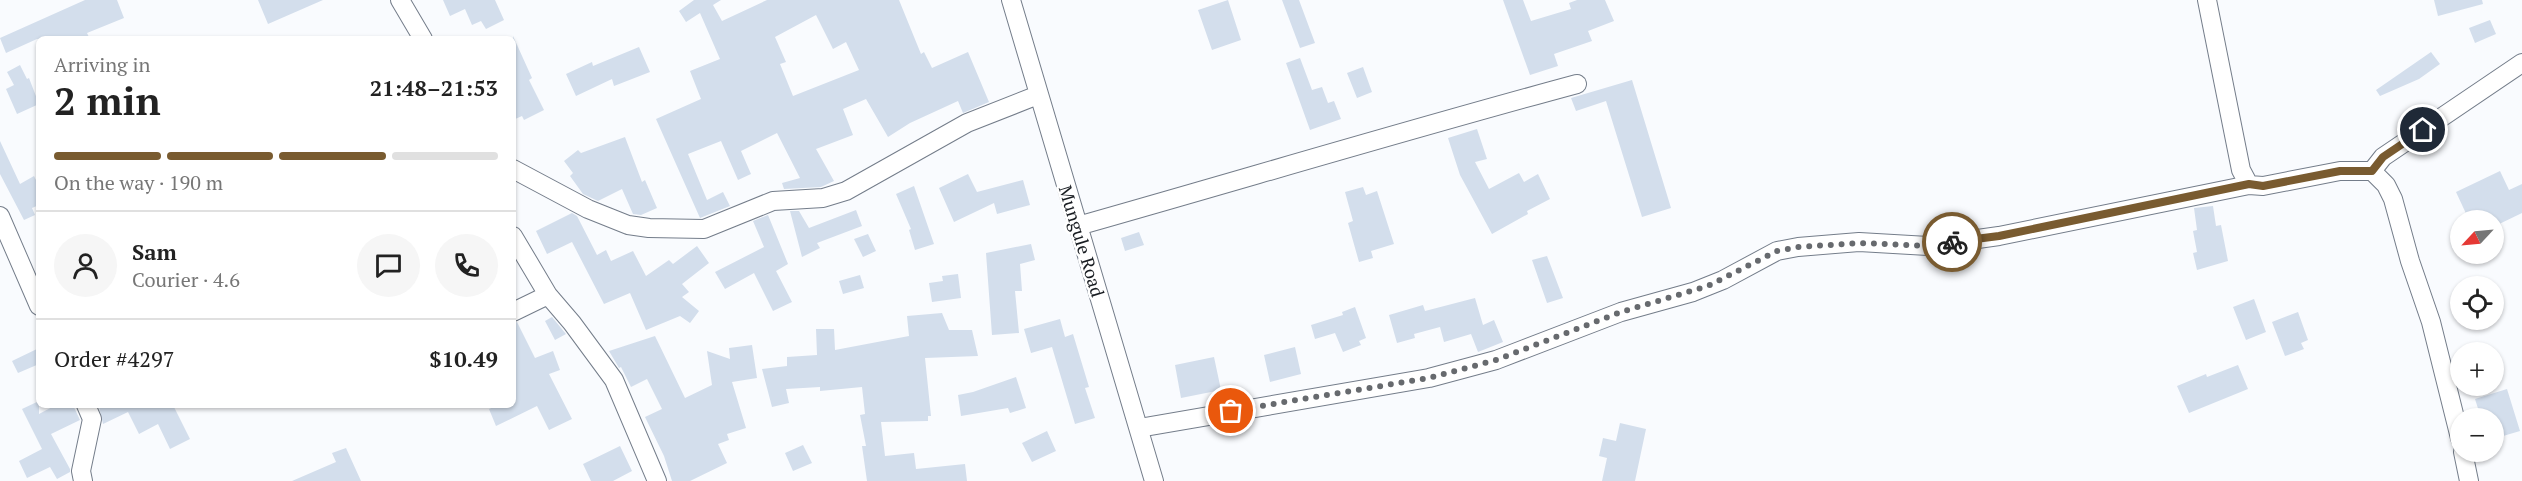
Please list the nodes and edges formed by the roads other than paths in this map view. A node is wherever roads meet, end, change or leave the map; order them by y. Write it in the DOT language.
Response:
graph roads {
  1 [pos="400,0"];
  2 [pos="1011,0"];
  3 [pos="2207,0"];
  4 [pos="421,36"];
  5 [pos="2522,63"];
  6 [pos="1577,84"];
  7 [pos="1038,95"];
  8 [pos="516,171"];
  9 [pos="2372,171"];
  10 [pos="2249,184"];
  11 [pos="0,216"];
  12 [pos="1078,226"];
  13 [pos="516,241"];
  14 [pos="548,295"];
  15 [pos="36,299"];
  16 [pos="516,311"];
  17 [pos="87,408"];
  18 [pos="2452,408"];
  19 [pos="1139,428"];
  20 [pos="2465,462"];
  21 [pos="1150,479"];
  22 [pos="83,481"];
  23 [pos="657,481"];
  24 [pos="2469,481"];
  1 -- 4 [label="street"];
  2 -- 7 [label="street, Mungule Road"];
  3 -- 10 [label="street"];
  5 -- 9 [label="street"];
  6 -- 12 [label="street"];
  7 -- 8 [label="street"];
  7 -- 12 [label="street, Mungule Road"];
  9 -- 10 [label="street"];
  9 -- 18 [label="street"];
  10 -- 19 [label="street"];
  11 -- 15 [label="street"];
  12 -- 19 [label="street, Mungule Road"];
  13 -- 14 [label="street"];
  14 -- 16 [label="street"];
  14 -- 23 [label="street"];
  17 -- 22 [label="street"];
  19 -- 21 [label="street, Mungule Road"];
  20 -- 24 [label="street"];
}
